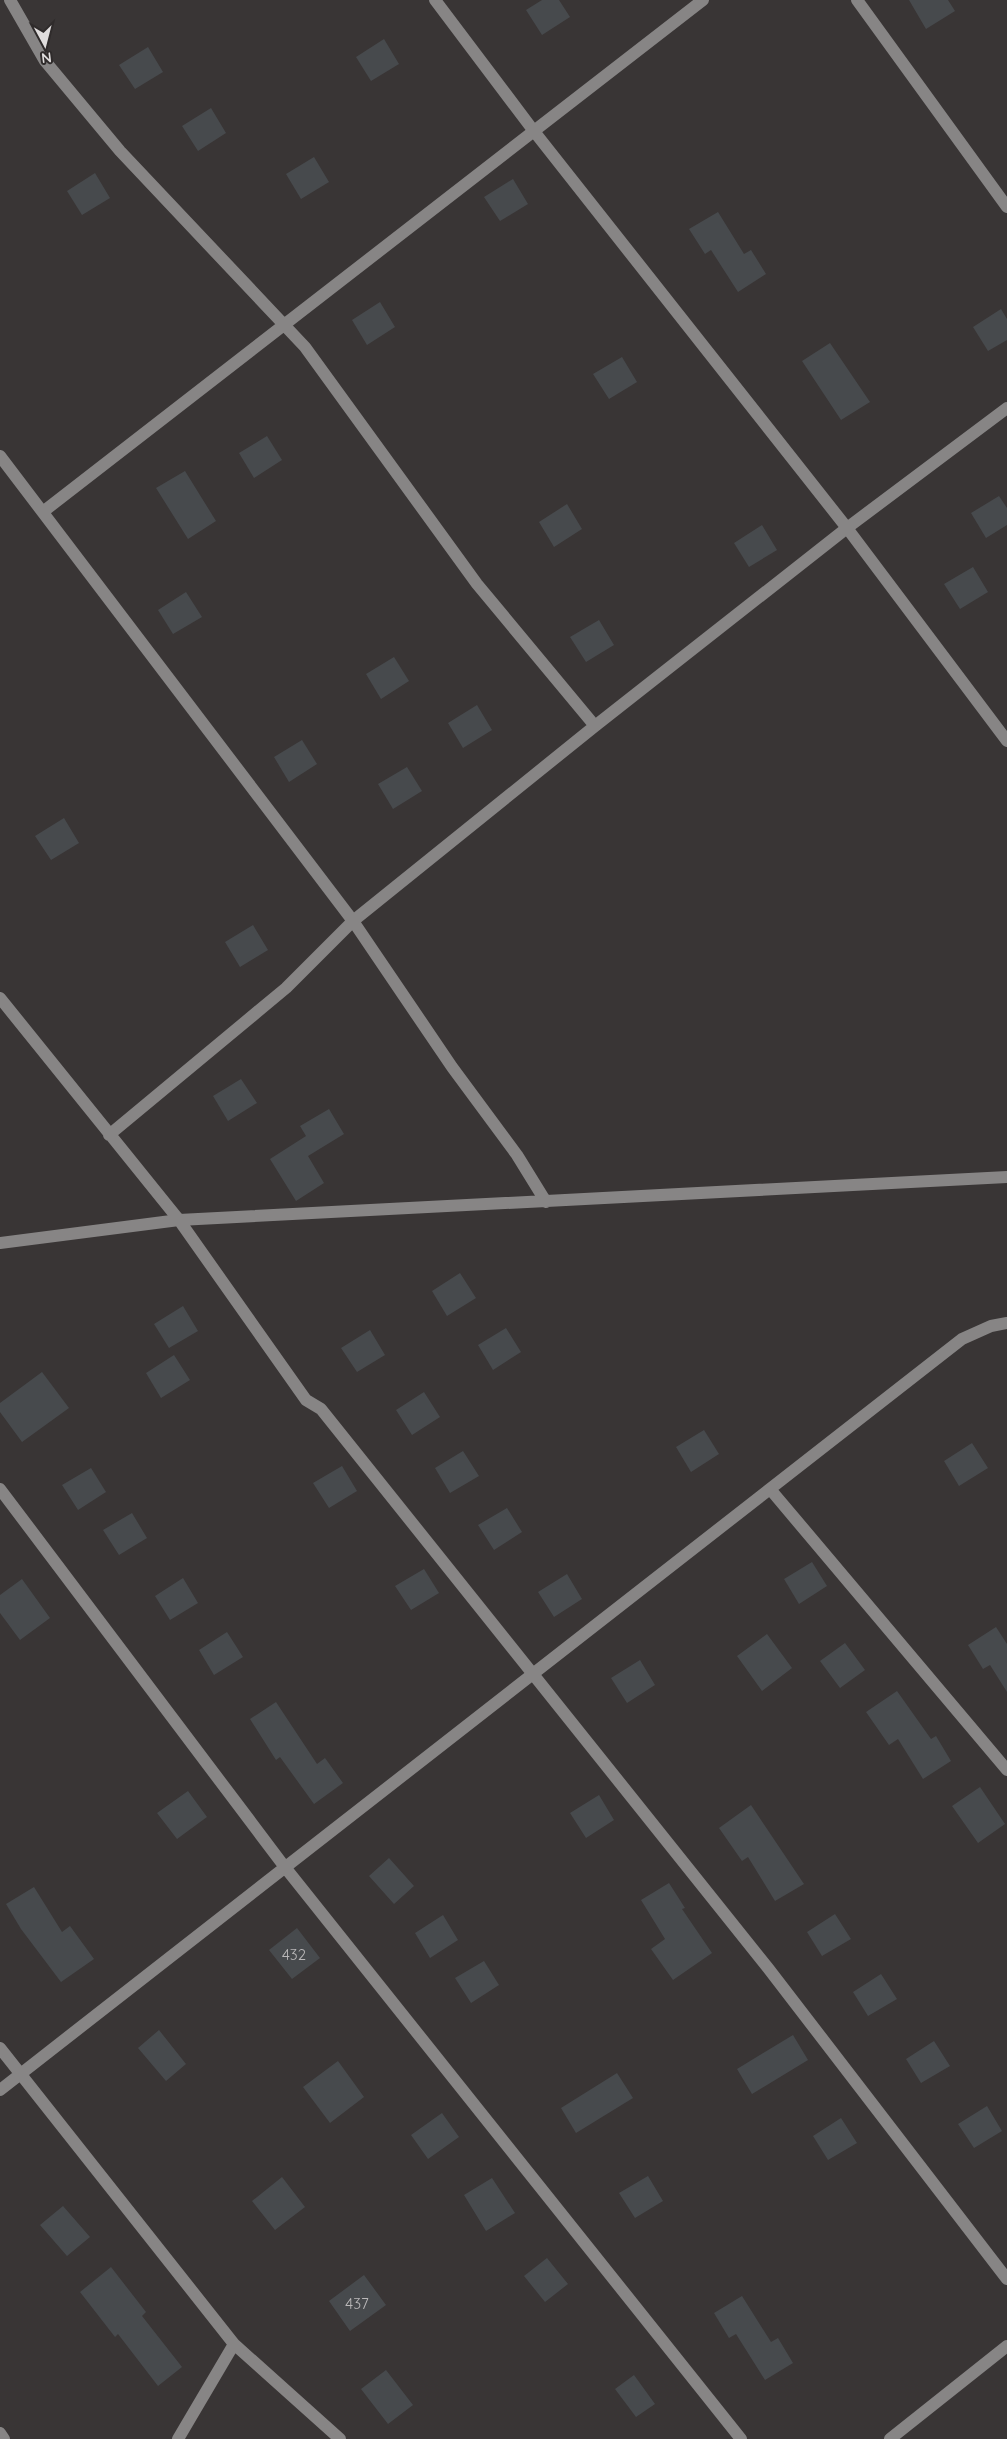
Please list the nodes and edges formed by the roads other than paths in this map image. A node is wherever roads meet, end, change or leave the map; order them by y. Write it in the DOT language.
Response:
graph roads {
  1 [pos="10,0"];
  2 [pos="435,0"];
  3 [pos="703,0"];
  4 [pos="857,0"];
  5 [pos="533,130"];
  6 [pos="1007,207"];
  7 [pos="284,326"];
  8 [pos="1007,408"];
  9 [pos="0,456"];
  10 [pos="44,512"];
  11 [pos="848,528"];
  12 [pos="594,726"];
  13 [pos="1007,741"];
  14 [pos="353,921"];
  15 [pos="0,998"];
  16 [pos="109,1135"];
  17 [pos="1007,1177"];
  18 [pos="546,1202"];
  19 [pos="180,1220"];
  20 [pos="0,1243"];
  21 [pos="1007,1324"];
  22 [pos="0,1489"];
  23 [pos="770,1489"];
  24 [pos="533,1673"];
  25 [pos="1007,1770"];
  26 [pos="284,1866"];
  27 [pos="0,2048"];
  28 [pos="21,2075"];
  29 [pos="0,2090"];
  30 [pos="1007,2279"];
  31 [pos="234,2344"];
  32 [pos="1007,2346"];
  33 [pos="0,2433"];
  34 [pos="4,2439"];
  35 [pos="178,2439"];
  36 [pos="340,2439"];
  37 [pos="742,2439"];
  38 [pos="890,2439"];
  1 -- 7 [label="street"];
  2 -- 5 [label="street"];
  3 -- 5 [label="street"];
  4 -- 6 [label="street"];
  5 -- 7 [label="street"];
  5 -- 11 [label="street"];
  7 -- 10 [label="street"];
  7 -- 12 [label="street"];
  8 -- 11 [label="street"];
  9 -- 10 [label="street"];
  10 -- 14 [label="street"];
  11 -- 12 [label="street"];
  11 -- 13 [label="street"];
  12 -- 14 [label="street"];
  14 -- 16 [label="street"];
  14 -- 18 [label="street"];
  15 -- 16 [label="street"];
  16 -- 19 [label="street"];
  17 -- 18 [label="street"];
  18 -- 19 [label="street"];
  19 -- 20 [label="street"];
  19 -- 24 [label="street"];
  21 -- 23 [label="street"];
  22 -- 26 [label="street"];
  23 -- 24 [label="street"];
  23 -- 25 [label="street"];
  24 -- 26 [label="street"];
  24 -- 30 [label="street"];
  26 -- 28 [label="street"];
  26 -- 37 [label="street"];
  27 -- 28 [label="street"];
  28 -- 29 [label="street"];
  28 -- 31 [label="street"];
  31 -- 35 [label="street"];
  31 -- 36 [label="street"];
  32 -- 38 [label="street"];
  33 -- 34 [label="street"];
}
